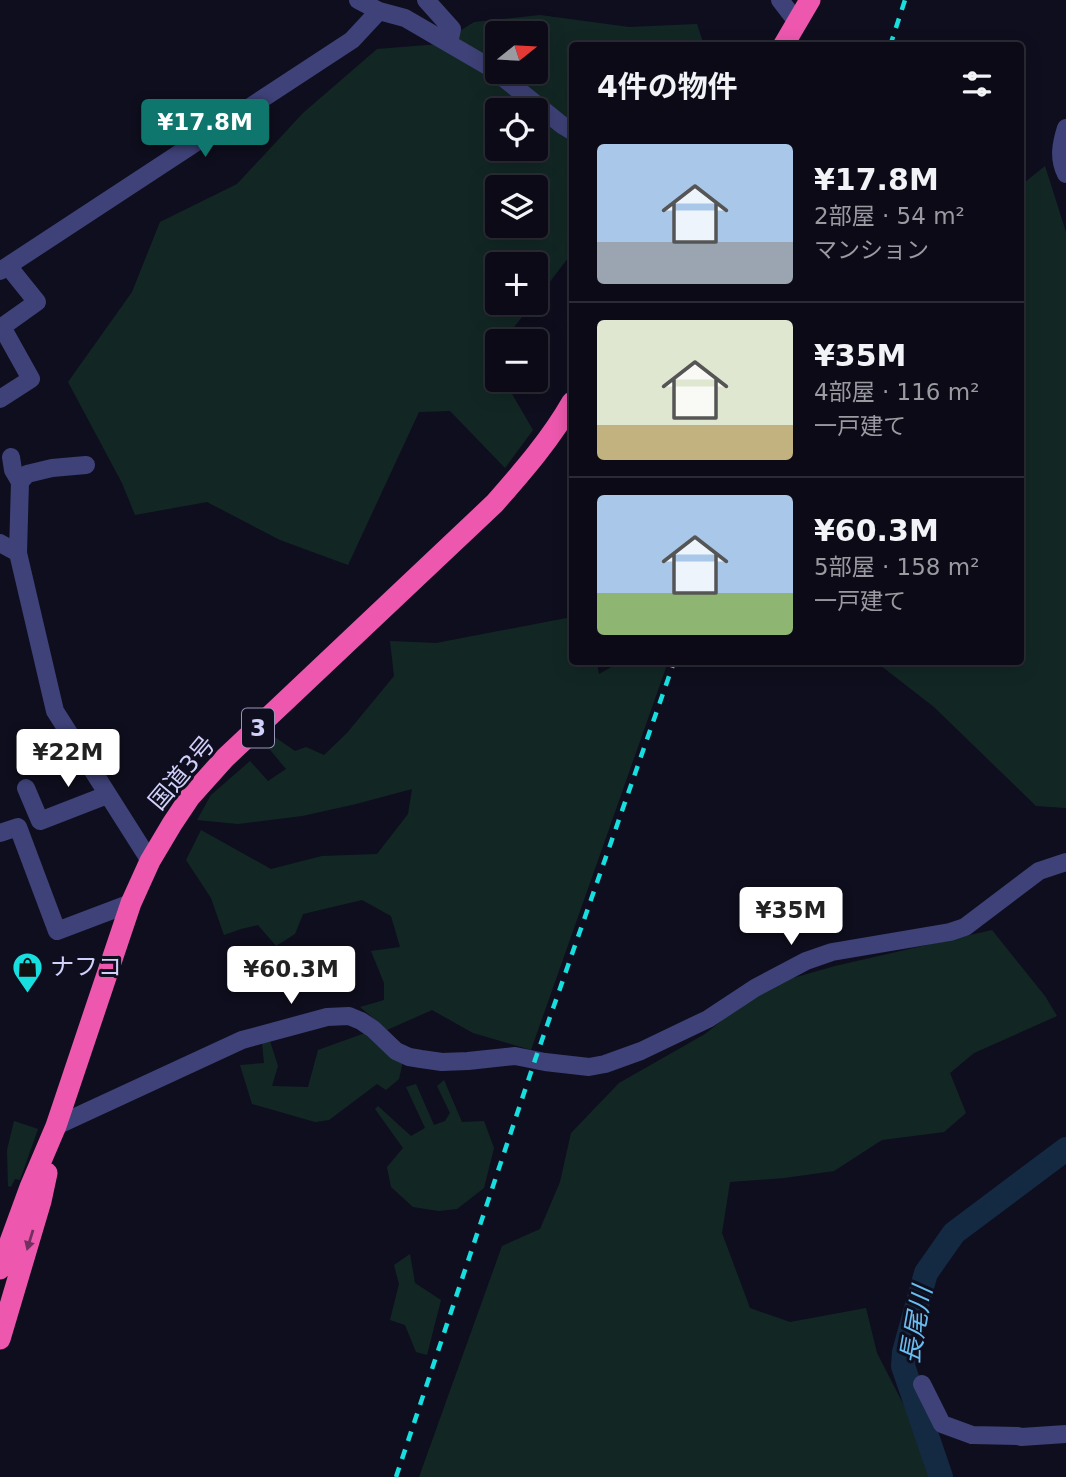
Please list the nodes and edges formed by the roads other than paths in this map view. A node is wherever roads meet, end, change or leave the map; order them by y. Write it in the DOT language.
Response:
graph roads {
  1 [pos="358,0"];
  2 [pos="426,0"];
  3 [pos="780,0"];
  4 [pos="810,0"];
  5 [pos="379,10"];
  6 [pos="797,22"];
  7 [pos="785,42"];
  8 [pos="449,43"];
  9 [pos="1066,128"];
  10 [pos="569,129"];
  11 [pos="1066,174"];
  12 [pos="4,268"];
  13 [pos="0,399"];
  14 [pos="569,407"];
  15 [pos="11,457"];
  16 [pos="86,465"];
  17 [pos="20,482"];
  18 [pos="0,543"];
  19 [pos="18,552"];
  20 [pos="26,788"];
  21 [pos="107,794"];
  22 [pos="0,833"];
  23 [pos="150,861"];
  24 [pos="1066,862"];
  25 [pos="131,903"];
  26 [pos="57,1126"];
  27 [pos="0,1269"];
  28 [pos="0,1339"];
  29 [pos="922,1384"];
  30 [pos="1066,1434"];
  1 -- 5 [label="street"];
  2 -- 8 [label="street"];
  3 -- 6 [label="street"];
  4 -- 6 [label="highway"];
  5 -- 8 [label="street"];
  5 -- 12 [label="street"];
  6 -- 7 [label="highway"];
  8 -- 10 [label="street"];
  9 -- 11 [label="street"];
  12 -- 13 [label="street"];
  14 -- 23 [label="highway, 国道3号 / 3"];
  15 -- 17 [label="street"];
  16 -- 17 [label="street"];
  17 -- 19 [label="street"];
  18 -- 19 [label="street"];
  19 -- 21 [label="street"];
  20 -- 21 [label="street"];
  21 -- 23 [label="street"];
  22 -- 25 [label="street"];
  23 -- 25 [label="highway, 国道3号 / 3"];
  24 -- 26 [label="street"];
  25 -- 26 [label="highway, 国道3号 / 3"];
  26 -- 27 [label="highway, 国道3号 / 3"];
  26 -- 28 [label="highway, 国道3号 / 3, one-way"];
  29 -- 30 [label="street"];
}
